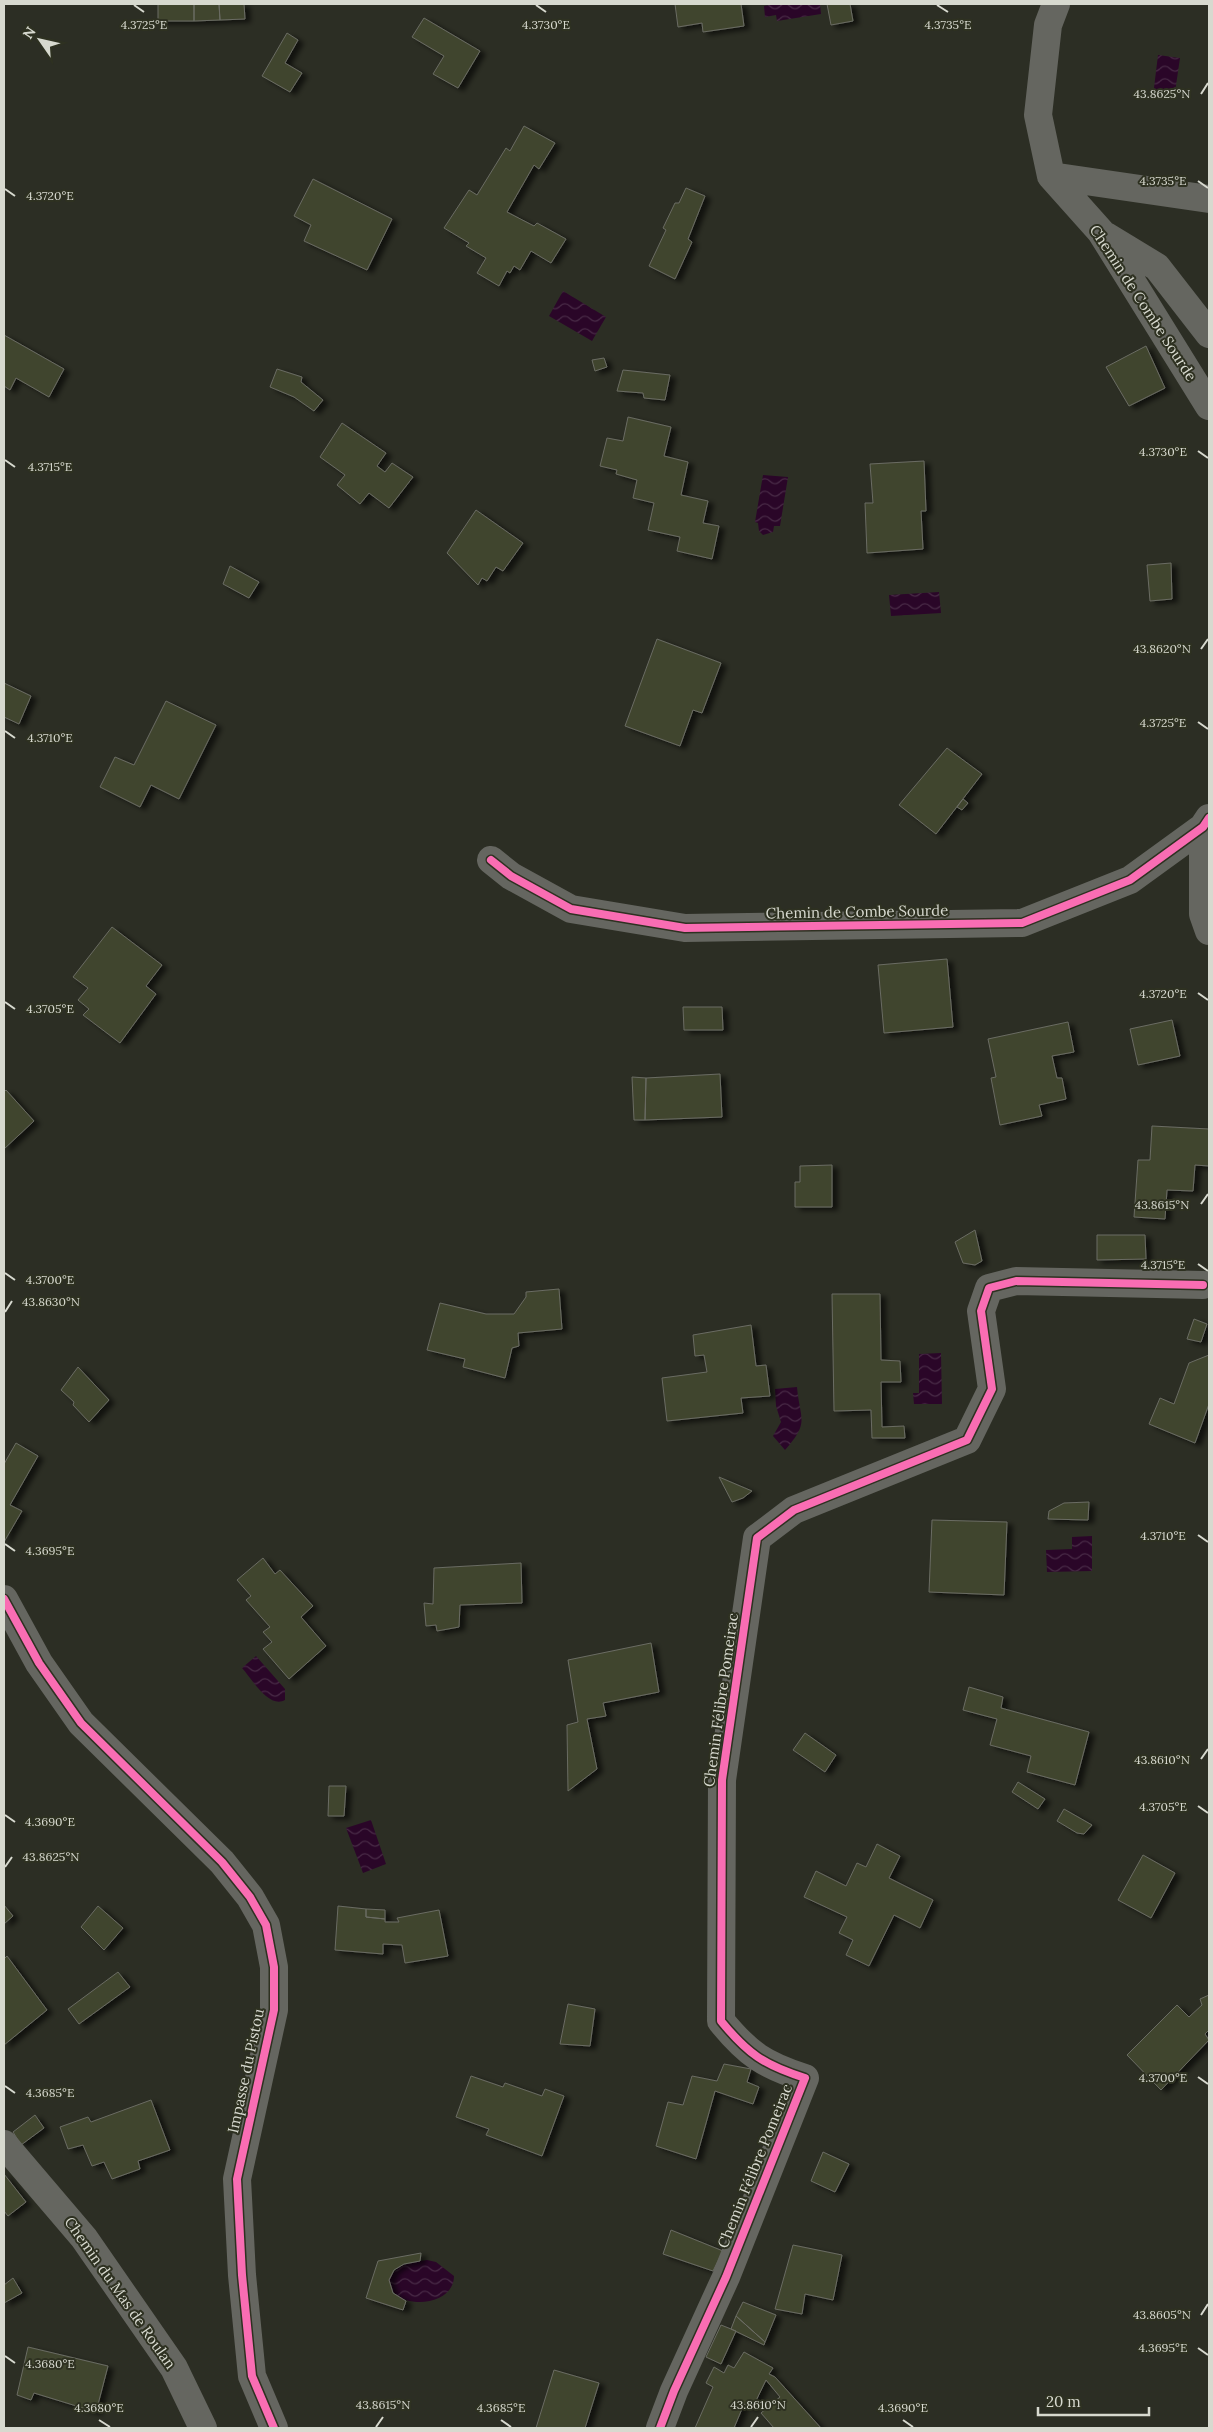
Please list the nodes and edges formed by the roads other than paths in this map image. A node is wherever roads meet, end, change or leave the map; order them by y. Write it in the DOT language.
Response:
graph roads {
  1 [pos="1056,4"];
  2 [pos="1051,176"];
  3 [pos="1209,199"];
  4 [pos="1101,232"];
  5 [pos="1209,334"];
  6 [pos="1209,406"];
  7 [pos="1206,822"];
  8 [pos="491,860"];
  9 [pos="1209,931"];
  10 [pos="1203,1285"];
  11 [pos="4,1599"];
  12 [pos="4,2144"];
  13 [pos="202,2428"];
  14 [pos="274,2428"];
  15 [pos="660,2428"];
  1 -- 2 [label="street, Chemin de Combe Sourde"];
  2 -- 3 [label="street"];
  2 -- 4 [label="street, Chemin de Combe Sourde"];
  4 -- 5 [label="street"];
  4 -- 6 [label="street, Chemin de Combe Sourde"];
  7 -- 8 [label="street, Chemin de Combe Sourde"];
  7 -- 9 [label="street"];
  10 -- 15 [label="street, Chemin Félibre Pomeirac"];
  11 -- 14 [label="street, Impasse du Pistou"];
  12 -- 13 [label="street, Chemin du Mas de Roulan"];
}
